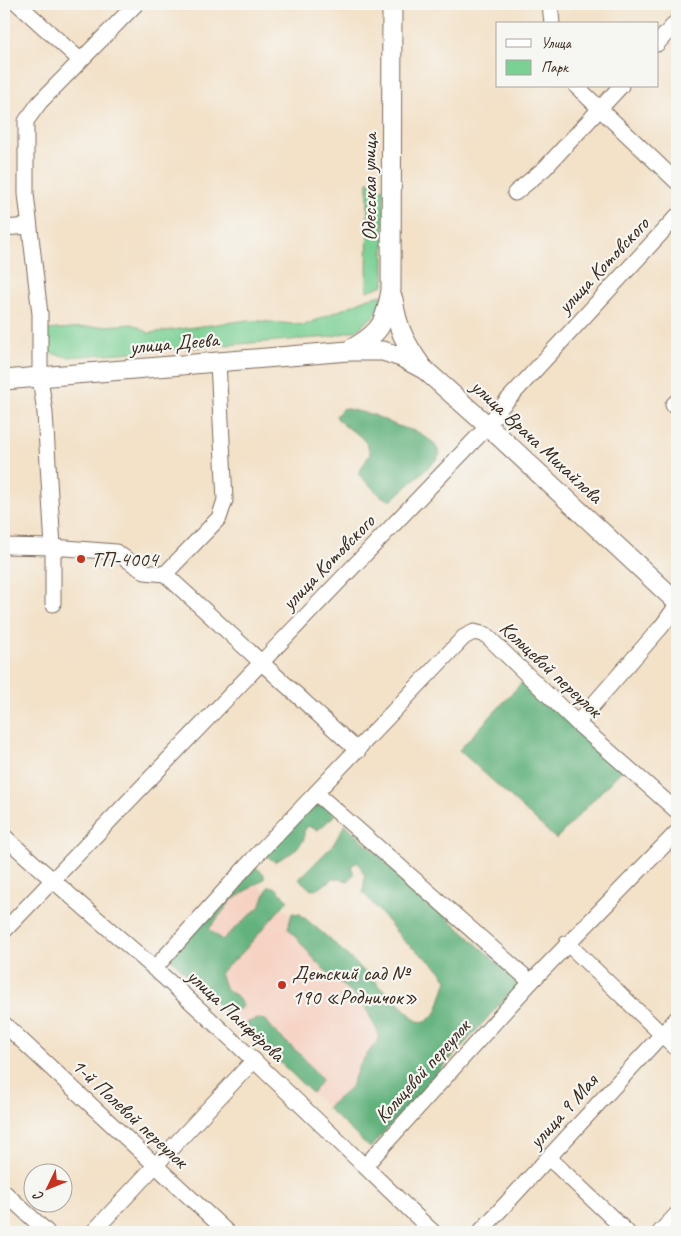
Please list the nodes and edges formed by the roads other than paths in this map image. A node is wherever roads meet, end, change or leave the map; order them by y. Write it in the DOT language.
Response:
graph roads {
  1 [pos="18,4"];
  2 [pos="136,4"];
  3 [pos="392,4"];
  4 [pos="550,4"];
  5 [pos="677,21"];
  6 [pos="552,22"];
  7 [pos="658,43"];
  8 [pos="80,60"];
  9 [pos="578,88"];
  10 [pos="619,88"];
  11 [pos="600,110"];
  12 [pos="677,182"];
  13 [pos="514,193"];
  14 [pos="677,216"];
  15 [pos="30,226"];
  16 [pos="4,228"];
  17 [pos="392,290"];
  18 [pos="348,351"];
  19 [pos="218,362"];
  20 [pos="425,370"];
  21 [pos="40,377"];
  22 [pos="4,380"];
  23 [pos="488,426"];
  24 [pos="4,546"];
  25 [pos="53,546"];
  26 [pos="165,574"];
  27 [pos="53,604"];
  28 [pos="677,604"];
  29 [pos="261,663"];
  30 [pos="577,723"];
  31 [pos="358,750"];
  32 [pos="316,793"];
  33 [pos="677,811"];
  34 [pos="677,832"];
  35 [pos="4,836"];
  36 [pos="51,880"];
  37 [pos="4,932"];
  38 [pos="568,943"];
  39 [pos="154,969"];
  40 [pos="531,982"];
  41 [pos="677,1018"];
  42 [pos="4,1024"];
  43 [pos="662,1035"];
  44 [pos="677,1049"];
  45 [pos="254,1060"];
  46 [pos="549,1158"];
  47 [pos="155,1166"];
  48 [pos="365,1166"];
  49 [pos="4,1192"];
  50 [pos="677,1214"];
  51 [pos="47,1232"];
  52 [pos="93,1232"];
  53 [pos="227,1232"];
  54 [pos="433,1232"];
  55 [pos="480,1232"];
  56 [pos="627,1232"];
  57 [pos="660,1232"];
  1 -- 8 [label="street"];
  2 -- 8 [label="street"];
  3 -- 17 [label="main road, Одесская улица"];
  4 -- 6 [label="street"];
  5 -- 7 [label="street"];
  8 -- 15 [label="street"];
  9 -- 11 [label="street"];
  10 -- 11 [label="street"];
  11 -- 12 [label="street"];
  11 -- 13 [label="street"];
  14 -- 23 [label="street, улица Котовского"];
  15 -- 16 [label="street"];
  15 -- 21 [label="street"];
  17 -- 18 [label="main road, Одесская улица"];
  17 -- 20 [label="main road"];
  18 -- 19 [label="main road, улица Деева"];
  18 -- 20 [label="main road, улица Врача Михайлова"];
  19 -- 21 [label="main road, улица Деева"];
  19 -- 26 [label="street"];
  20 -- 23 [label="main road, улица Врача Михайлова"];
  21 -- 22 [label="main road, улица Деева"];
  21 -- 25 [label="street"];
  23 -- 28 [label="main road, улица Врача Михайлова"];
  23 -- 29 [label="street, улица Котовского"];
  24 -- 25 [label="street"];
  25 -- 26 [label="street"];
  25 -- 27 [label="street"];
  26 -- 29 [label="street"];
  28 -- 30 [label="street"];
  29 -- 31 [label="street"];
  29 -- 36 [label="street, улица Котовского"];
  30 -- 31 [label="street, Кольцевой переулок"];
  30 -- 33 [label="street, Кольцевой переулок"];
  31 -- 32 [label="street, Кольцевой переулок"];
  32 -- 39 [label="street, Кольцевой переулок"];
  32 -- 40 [label="street"];
  34 -- 38 [label="street, Кольцевой переулок"];
  35 -- 36 [label="street, улица Панфёрова"];
  36 -- 37 [label="street, улица Котовского"];
  36 -- 39 [label="street, улица Панфёрова"];
  38 -- 40 [label="street, Кольцевой переулок"];
  38 -- 43 [label="street"];
  39 -- 45 [label="street, улица Панфёрова"];
  40 -- 48 [label="street, Кольцевой переулок"];
  41 -- 43 [label="street, улица 9 Мая"];
  42 -- 47 [label="street, 1-й Полевой переулок"];
  43 -- 44 [label="street"];
  43 -- 46 [label="street, улица 9 Мая"];
  45 -- 47 [label="street"];
  45 -- 48 [label="street, улица Панфёрова"];
  46 -- 55 [label="street, улица 9 Мая"];
  46 -- 56 [label="street"];
  47 -- 52 [label="street"];
  47 -- 53 [label="street, 1-й Полевой переулок"];
  48 -- 54 [label="street, улица Панфёрова"];
  49 -- 51 [label="street"];
  50 -- 57 [label="street"];
}
